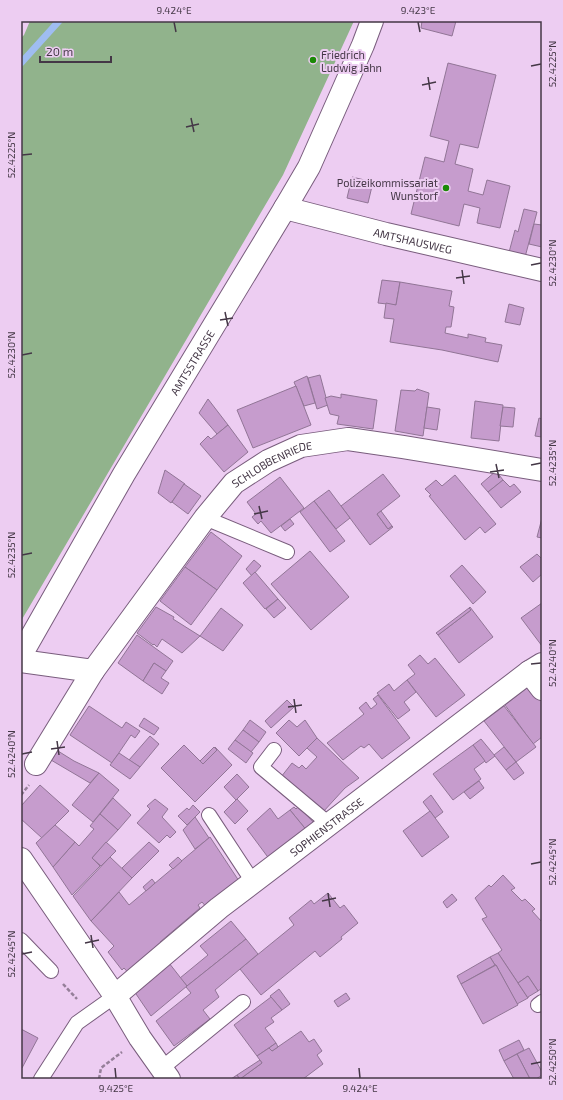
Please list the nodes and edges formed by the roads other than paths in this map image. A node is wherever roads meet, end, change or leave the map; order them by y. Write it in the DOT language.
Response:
graph roads {
  1 [pos="372,21"];
  2 [pos="285,208"];
  3 [pos="542,270"];
  4 [pos="542,470"];
  5 [pos="205,518"];
  6 [pos="287,552"];
  7 [pos="21,655"];
  8 [pos="21,661"];
  9 [pos="93,671"];
  10 [pos="538,675"];
  11 [pos="274,750"];
  12 [pos="36,764"];
  13 [pos="208,815"];
  14 [pos="329,824"];
  15 [pos="21,859"];
  16 [pos="253,882"];
  17 [pos="21,940"];
  18 [pos="51,971"];
  19 [pos="115,996"];
  20 [pos="243,1002"];
  21 [pos="165,1074"];
  22 [pos="41,1079"];
  1 -- 2 [label="street, AMTSSTRASSE"];
  2 -- 3 [label="street, AMTSHAUSWEG"];
  2 -- 7 [label="street, AMTSSTRASSE"];
  4 -- 5 [label="street, SCHLOBBENRIEDE"];
  5 -- 6 [label="lane"];
  5 -- 9 [label="street, SCHLOBBENRIEDE"];
  8 -- 9 [label="street"];
  9 -- 12 [label="street, SCHLOBBENRIEDE"];
  10 -- 14 [label="street, SOPHIENSTRASSE"];
  11 -- 14 [label="lane"];
  13 -- 16 [label="lane"];
  14 -- 16 [label="street, SOPHIENSTRASSE"];
  15 -- 19 [label="street"];
  16 -- 19 [label="street, SOPHIENSTRASSE"];
  17 -- 18 [label="lane"];
  19 -- 21 [label="street"];
  19 -- 22 [label="lane"];
  20 -- 21 [label="lane"];
}
